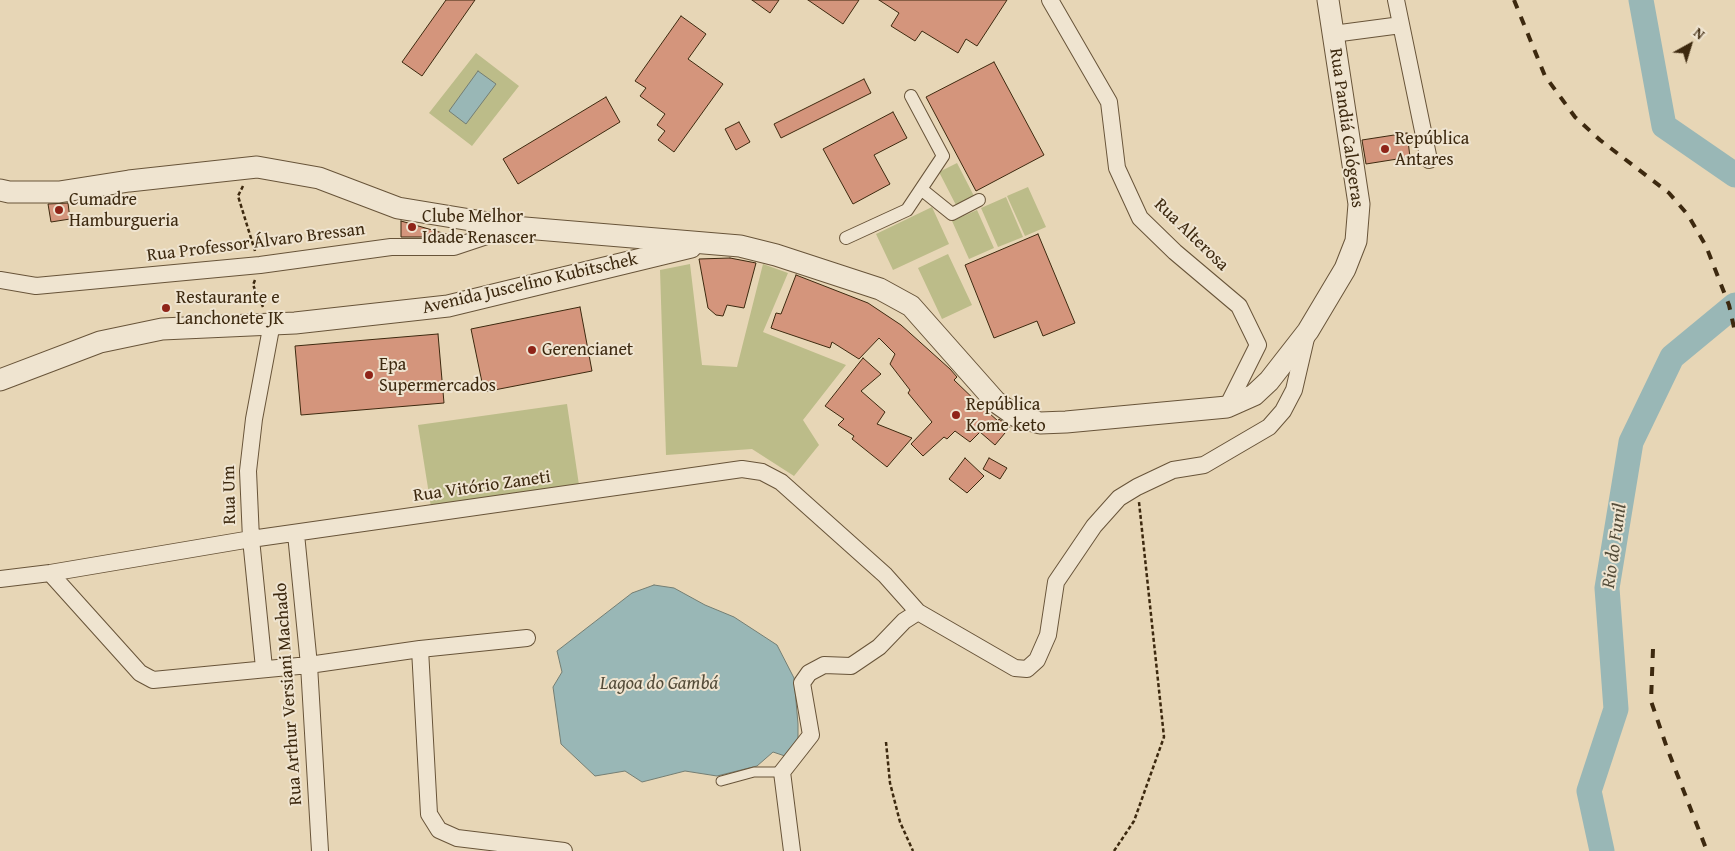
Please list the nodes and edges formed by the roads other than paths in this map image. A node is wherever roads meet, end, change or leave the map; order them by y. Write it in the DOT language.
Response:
graph roads {
  1 [pos="1050,0"];
  2 [pos="1328,0"];
  3 [pos="1396,0"];
  4 [pos="1401,26"];
  5 [pos="1333,34"];
  6 [pos="910,96"];
  7 [pos="1429,160"];
  8 [pos="921,189"];
  9 [pos="0,190"];
  10 [pos="979,200"];
  11 [pos="513,227"];
  12 [pos="846,238"];
  13 [pos="708,243"];
  14 [pos="0,280"];
  15 [pos="272,323"];
  16 [pos="1308,331"];
  17 [pos="0,380"];
  18 [pos="1227,407"];
  19 [pos="296,534"];
  20 [pos="251,539"];
  21 [pos="50,574"];
  22 [pos="0,579"];
  23 [pos="918,612"];
  24 [pos="527,638"];
  25 [pos="420,649"];
  26 [pos="309,664"];
  27 [pos="264,668"];
  28 [pos="782,772"];
  29 [pos="721,781"];
  30 [pos="790,849"];
  31 [pos="320,851"];
  32 [pos="564,851"];
  1 -- 18 [label="street, Rua Alterosa"];
  2 -- 5 [label="street, Rua Pandiá Calógeras"];
  3 -- 4 [label="street"];
  4 -- 5 [label="street"];
  4 -- 7 [label="street"];
  5 -- 16 [label="street, Rua Pandiá Calógeras"];
  6 -- 8 [label="street"];
  8 -- 10 [label="street"];
  8 -- 12 [label="street"];
  9 -- 11 [label="street, Rua Pandiá Calógeras"];
  11 -- 13 [label="street, Rua Pandiá Calógeras"];
  11 -- 14 [label="street, Rua Professor Álvaro Bressan"];
  13 -- 15 [label="street, Avenida Juscelino Kubitschek"];
  13 -- 18 [label="street, Rua Pandiá Calógeras"];
  15 -- 17 [label="street, Avenida Juscelino Kubitschek"];
  15 -- 20 [label="street, Rua Um"];
  16 -- 18 [label="street, Rua Pandiá Calógeras"];
  16 -- 23 [label="street, Rua Vitório Zaneti"];
  19 -- 20 [label="street, Rua Vitório Zaneti"];
  19 -- 23 [label="street, Rua Vitório Zaneti"];
  19 -- 26 [label="street, Rua Arthur Versiani Machado"];
  20 -- 21 [label="street, Rua Vitório Zaneti"];
  20 -- 27 [label="street, Rua Um"];
  21 -- 22 [label="street, Rua Vitório Zaneti"];
  21 -- 27 [label="street"];
  23 -- 28 [label="street"];
  24 -- 25 [label="street"];
  25 -- 26 [label="street"];
  25 -- 32 [label="street"];
  26 -- 27 [label="street"];
  26 -- 31 [label="street, Rua Arthur Versiani Machado"];
  28 -- 29 [label="lane"];
  28 -- 30 [label="street"];
}
